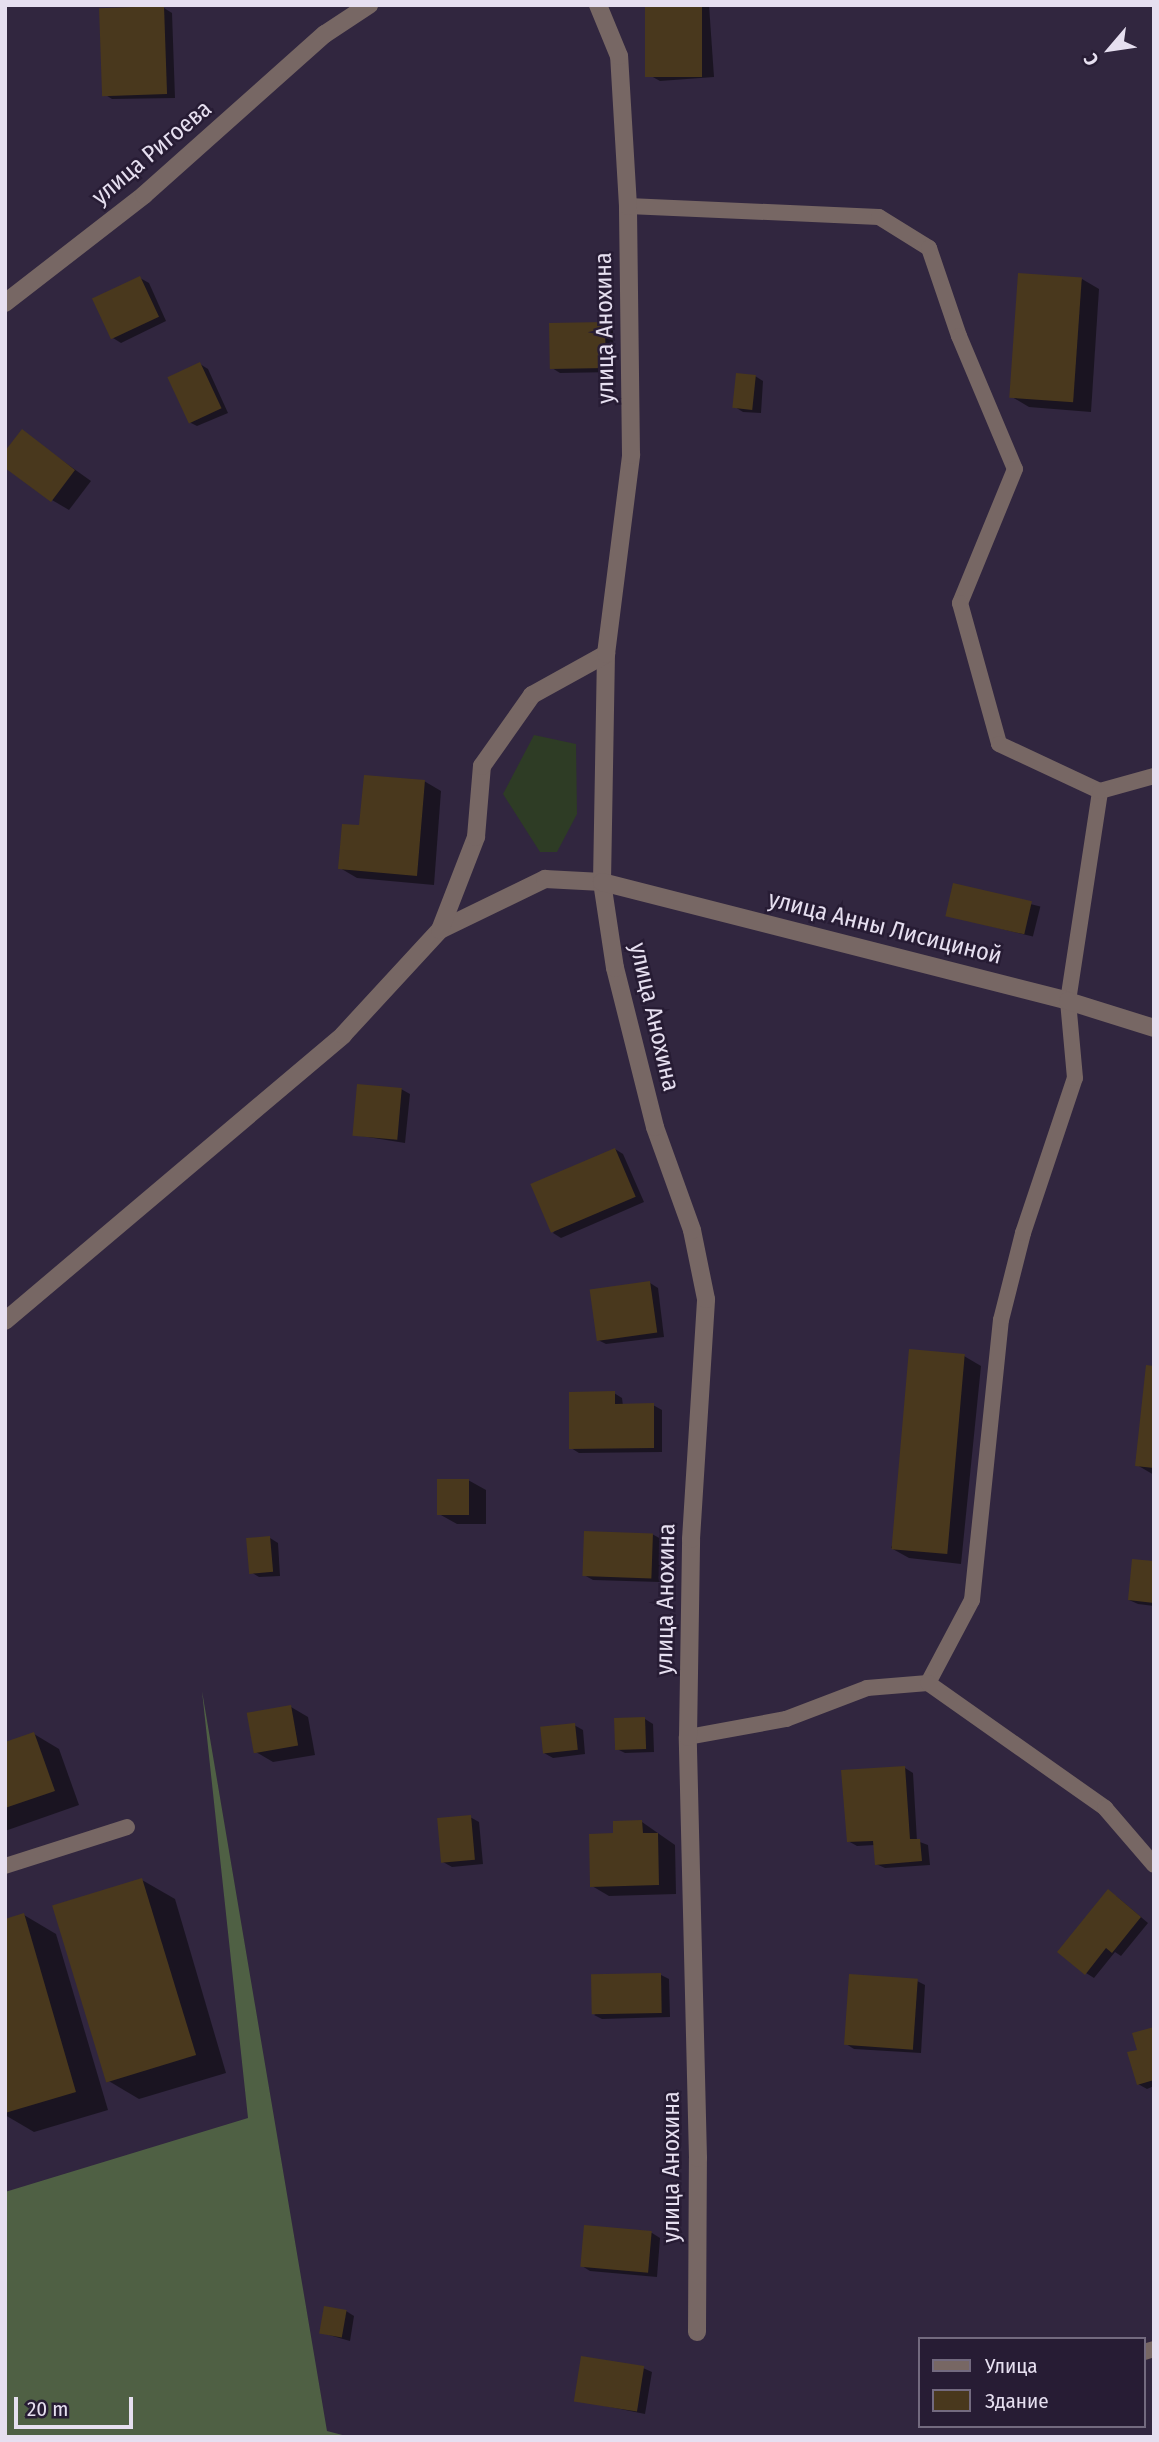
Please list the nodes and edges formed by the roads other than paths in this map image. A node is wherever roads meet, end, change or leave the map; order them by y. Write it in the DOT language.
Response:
graph roads {
  1 [pos="369,5"];
  2 [pos="598,5"];
  3 [pos="628,206"];
  4 [pos="5,303"];
  5 [pos="606,654"];
  6 [pos="1154,776"];
  7 [pos="1100,791"];
  8 [pos="602,882"];
  9 [pos="440,930"];
  10 [pos="1068,1001"];
  11 [pos="1154,1028"];
  12 [pos="5,1321"];
  13 [pos="928,1683"];
  14 [pos="688,1737"];
  15 [pos="127,1827"];
  16 [pos="1154,1865"];
  17 [pos="5,1866"];
  18 [pos="697,2332"];
  1 -- 4 [label="street, улица Ригоева"];
  2 -- 3 [label="street, улица Анохина"];
  3 -- 5 [label="street, улица Анохина"];
  3 -- 7 [label="lane"];
  5 -- 8 [label="street, улица Анохина"];
  5 -- 9 [label="street"];
  6 -- 7 [label="lane"];
  7 -- 10 [label="lane"];
  8 -- 9 [label="street"];
  8 -- 10 [label="street, улица Анны Лисициной"];
  8 -- 14 [label="street, улица Анохина"];
  9 -- 12 [label="street"];
  10 -- 11 [label="street, улица Анны Лисициной"];
  10 -- 13 [label="lane"];
  13 -- 14 [label="lane"];
  13 -- 16 [label="lane"];
  14 -- 18 [label="street, улица Анохина"];
  15 -- 17 [label="lane"];
}
